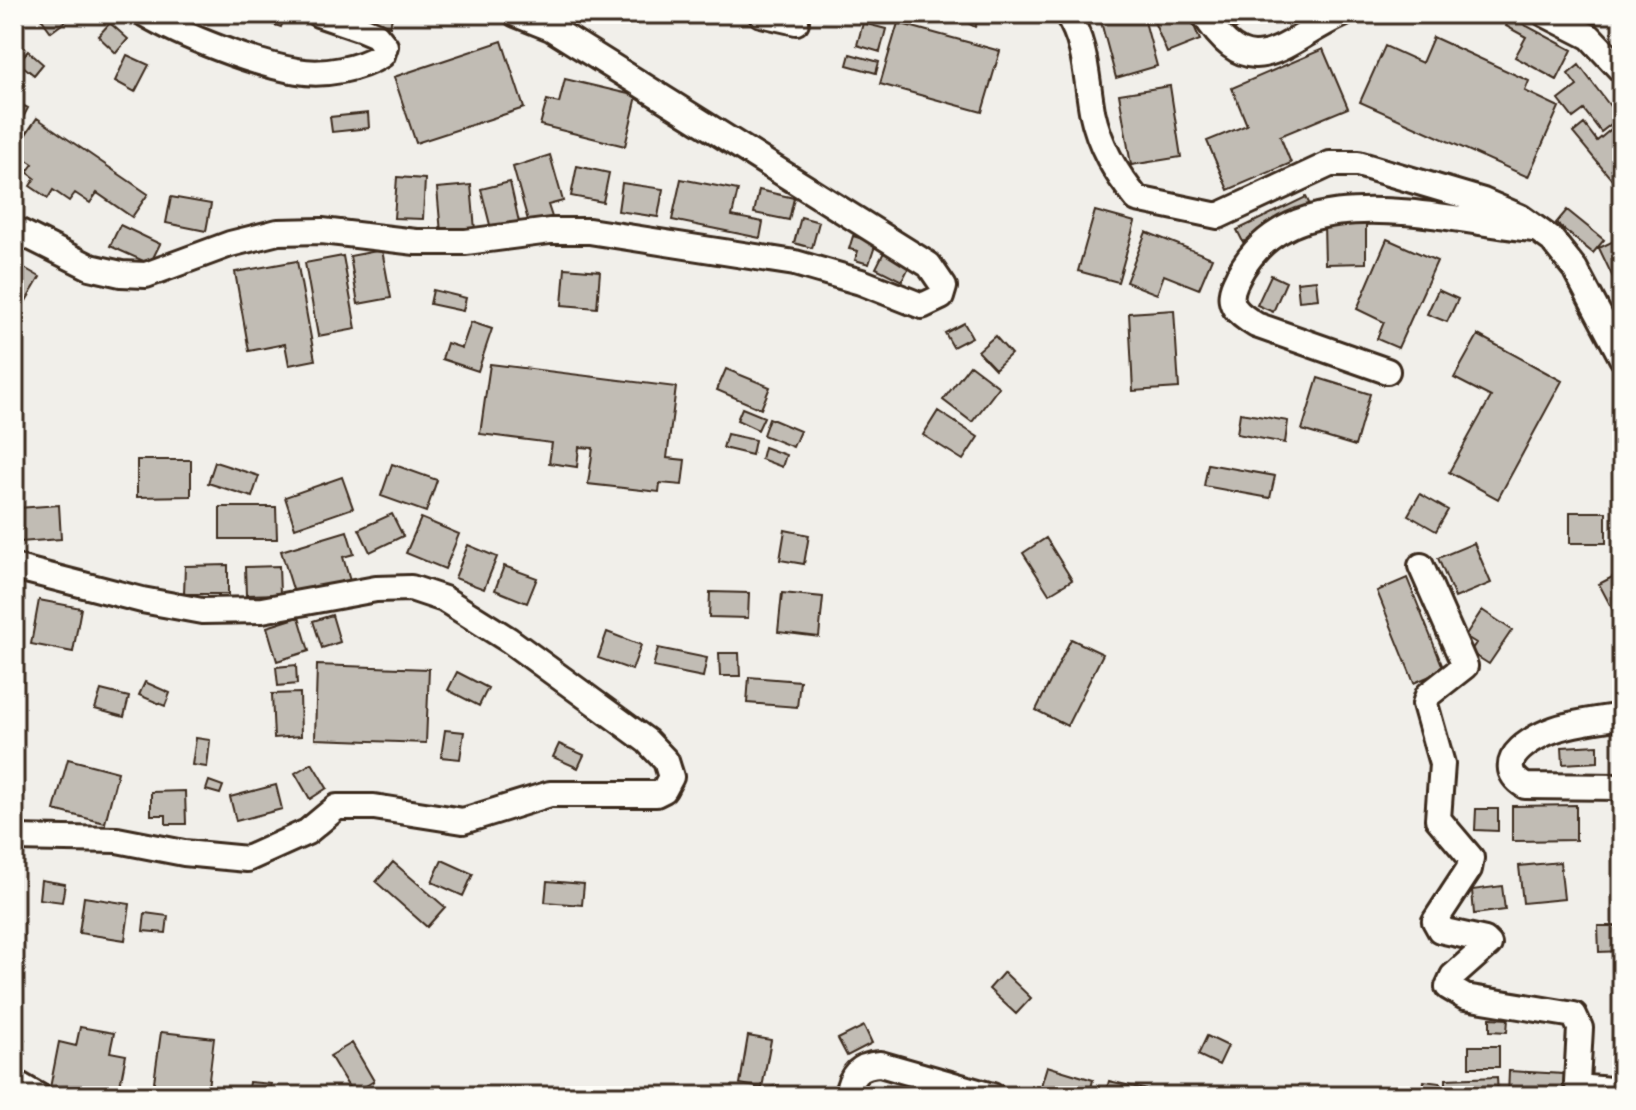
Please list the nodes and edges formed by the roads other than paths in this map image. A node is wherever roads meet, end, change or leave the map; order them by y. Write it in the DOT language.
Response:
graph roads {
  1 [pos="145,14"];
  2 [pos="318,14"];
  3 [pos="516,14"];
  4 [pos="761,14"];
  5 [pos="1067,14"];
  6 [pos="1204,14"];
  7 [pos="1343,14"];
  8 [pos="1545,14"];
  9 [pos="796,22"];
  10 [pos="1622,71"];
  11 [pos="14,229"];
  12 [pos="1541,230"];
  13 [pos="1622,358"];
  14 [pos="1387,371"];
  15 [pos="1421,566"];
  16 [pos="14,567"];
  17 [pos="1622,716"];
  18 [pos="1622,787"];
  19 [pos="14,838"];
  20 [pos="14,1082"];
  21 [pos="1622,1091"];
  22 [pos="38,1096"];
  23 [pos="847,1096"];
  24 [pos="992,1096"];
  1 -- 2 [label="street"];
  3 -- 11 [label="street"];
  4 -- 9 [label="street"];
  5 -- 12 [label="street"];
  6 -- 7 [label="street"];
  8 -- 10 [label="street"];
  12 -- 13 [label="street"];
  12 -- 14 [label="street"];
  15 -- 21 [label="street"];
  16 -- 19 [label="street"];
  17 -- 18 [label="street"];
  20 -- 22 [label="street"];
  23 -- 24 [label="street"];
}
